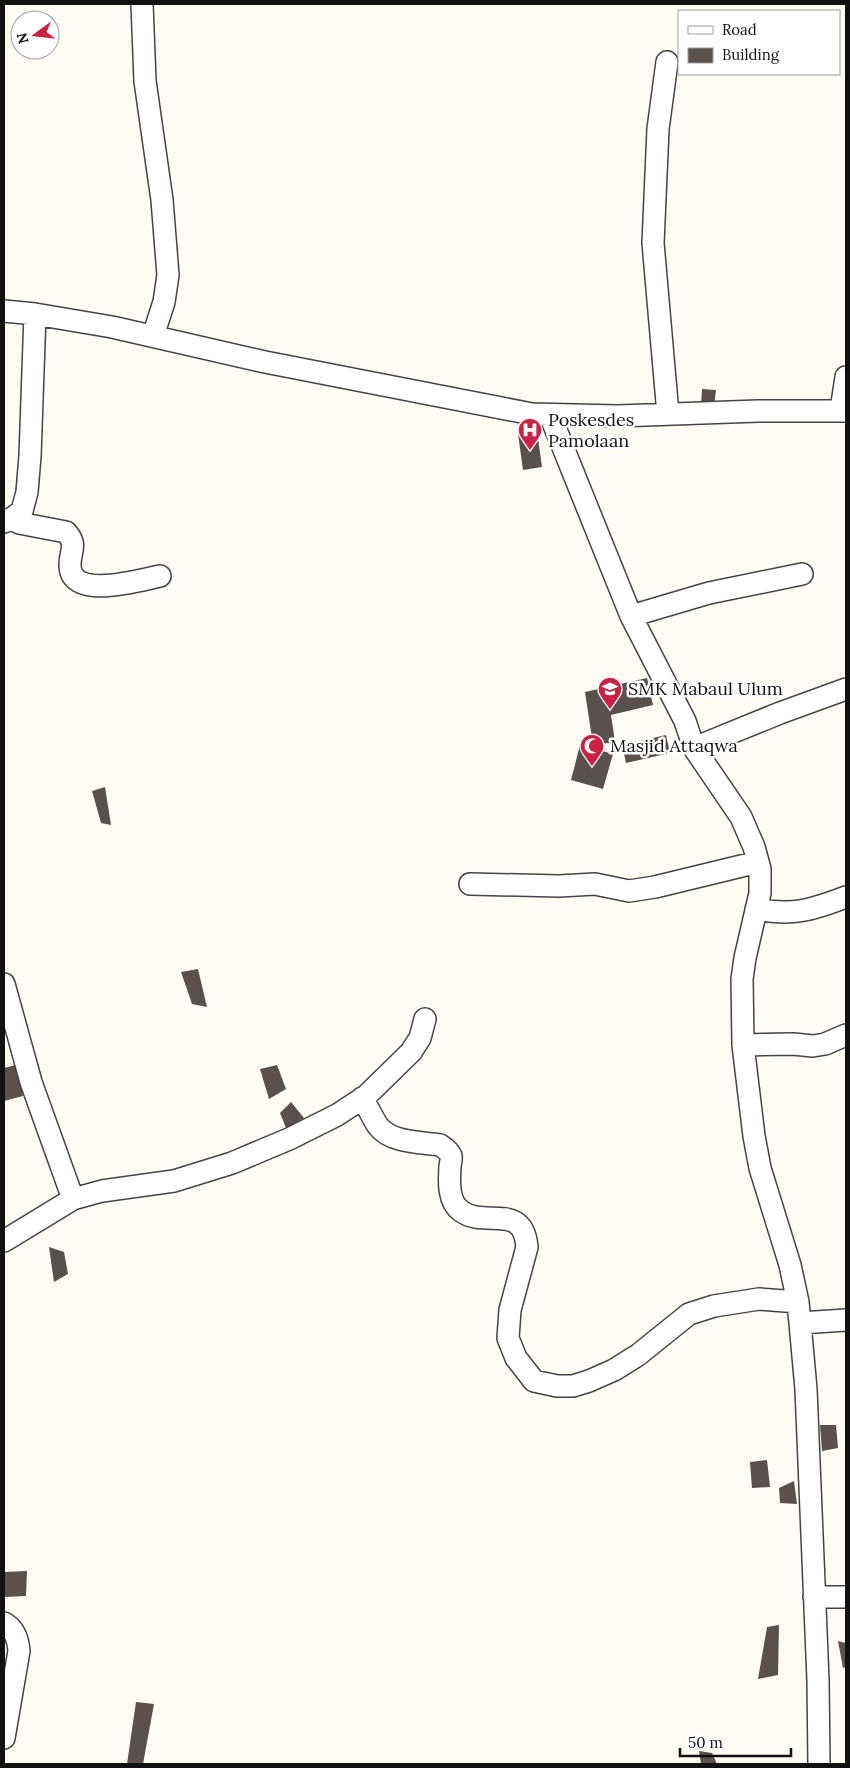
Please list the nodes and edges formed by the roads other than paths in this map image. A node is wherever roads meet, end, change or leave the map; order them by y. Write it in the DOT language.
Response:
graph roads {
  1 [pos="142,4"];
  2 [pos="667,62"];
  3 [pos="4,311"];
  4 [pos="34,314"];
  5 [pos="153,336"];
  6 [pos="846,378"];
  7 [pos="844,410"];
  8 [pos="668,414"];
  9 [pos="550,415"];
  10 [pos="8,520"];
  11 [pos="802,574"];
  12 [pos="160,576"];
  13 [pos="631,616"];
  14 [pos="846,689"];
  15 [pos="694,748"];
  16 [pos="758,862"];
  17 [pos="470,884"];
  18 [pos="846,897"];
  19 [pos="756,909"];
  20 [pos="4,984"];
  21 [pos="425,1019"];
  22 [pos="846,1035"];
  23 [pos="743,1045"];
  24 [pos="362,1098"];
  25 [pos="73,1199"];
  26 [pos="4,1241"];
  27 [pos="799,1313"];
  28 [pos="846,1320"];
  29 [pos="814,1597"];
  30 [pos="846,1597"];
  31 [pos="4,1623"];
  32 [pos="4,1738"];
  33 [pos="819,1764"];
  1 -- 5 [label="street"];
  2 -- 8 [label="street"];
  3 -- 4 [label="street"];
  4 -- 5 [label="street"];
  4 -- 10 [label="street"];
  5 -- 9 [label="street"];
  6 -- 7 [label="street"];
  7 -- 8 [label="street"];
  8 -- 9 [label="street"];
  9 -- 13 [label="street"];
  10 -- 12 [label="street"];
  11 -- 13 [label="street"];
  13 -- 15 [label="street"];
  14 -- 15 [label="street"];
  15 -- 16 [label="street"];
  16 -- 17 [label="street"];
  16 -- 19 [label="street"];
  18 -- 19 [label="street"];
  19 -- 23 [label="street"];
  20 -- 25 [label="street"];
  21 -- 24 [label="street"];
  22 -- 23 [label="street"];
  23 -- 27 [label="street"];
  24 -- 25 [label="street"];
  24 -- 27 [label="street"];
  25 -- 26 [label="street"];
  27 -- 28 [label="street"];
  27 -- 29 [label="street"];
  29 -- 30 [label="street"];
  29 -- 33 [label="street"];
  31 -- 32 [label="street"];
}
